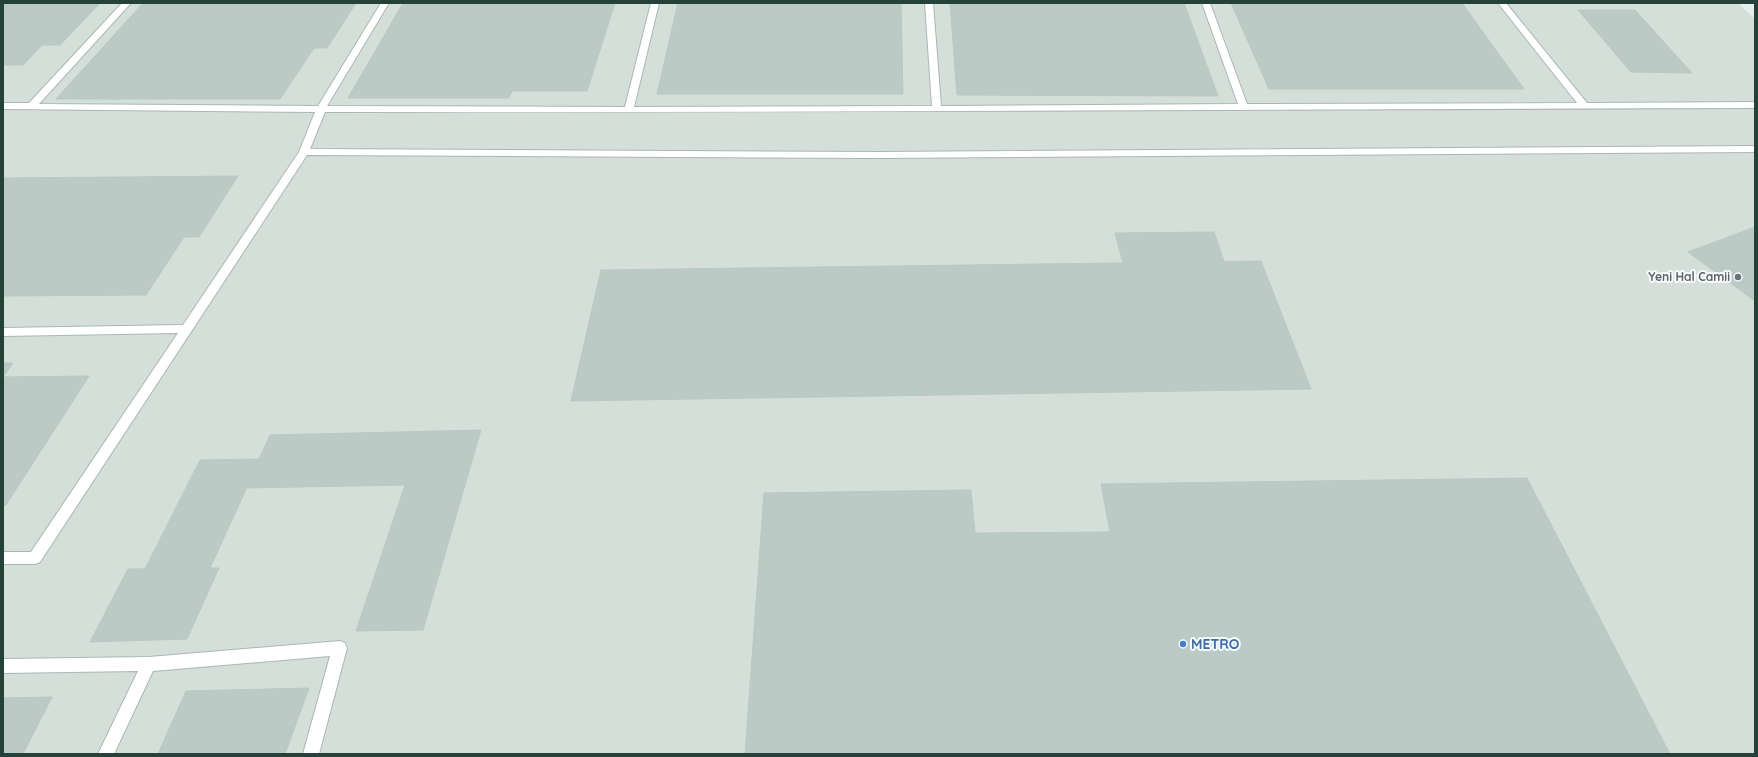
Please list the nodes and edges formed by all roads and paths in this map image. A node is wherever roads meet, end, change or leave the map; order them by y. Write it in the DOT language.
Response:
graph roads {
  1 [pos="127,3"];
  2 [pos="385,3"];
  3 [pos="655,3"];
  4 [pos="929,3"];
  5 [pos="1206,3"];
  6 [pos="1502,3"];
  7 [pos="1755,105"];
  8 [pos="3,106"];
  9 [pos="31,106"];
  10 [pos="1585,106"];
  11 [pos="1244,107"];
  12 [pos="321,109"];
  13 [pos="937,109"];
  14 [pos="629,110"];
  15 [pos="1755,149"];
  16 [pos="304,152"];
  17 [pos="187,329"];
  18 [pos="3,332"];
  19 [pos="3,558"];
  20 [pos="149,664"];
  21 [pos="3,666"];
  22 [pos="106,754"];
  23 [pos="311,754"];
  1 -- 9 [label="street"];
  2 -- 12 [label="street"];
  3 -- 14 [label="street"];
  4 -- 13 [label="street"];
  5 -- 11 [label="street"];
  6 -- 10 [label="street"];
  7 -- 10 [label="street"];
  8 -- 9 [label="street"];
  9 -- 12 [label="street"];
  10 -- 11 [label="street"];
  11 -- 13 [label="street"];
  12 -- 14 [label="street"];
  12 -- 16 [label="street"];
  13 -- 14 [label="street"];
  15 -- 16 [label="street"];
  16 -- 17 [label="street"];
  17 -- 18 [label="street"];
  17 -- 19 [label="street"];
  20 -- 21 [label="street"];
  20 -- 22 [label="street"];
  20 -- 23 [label="street"];
}
